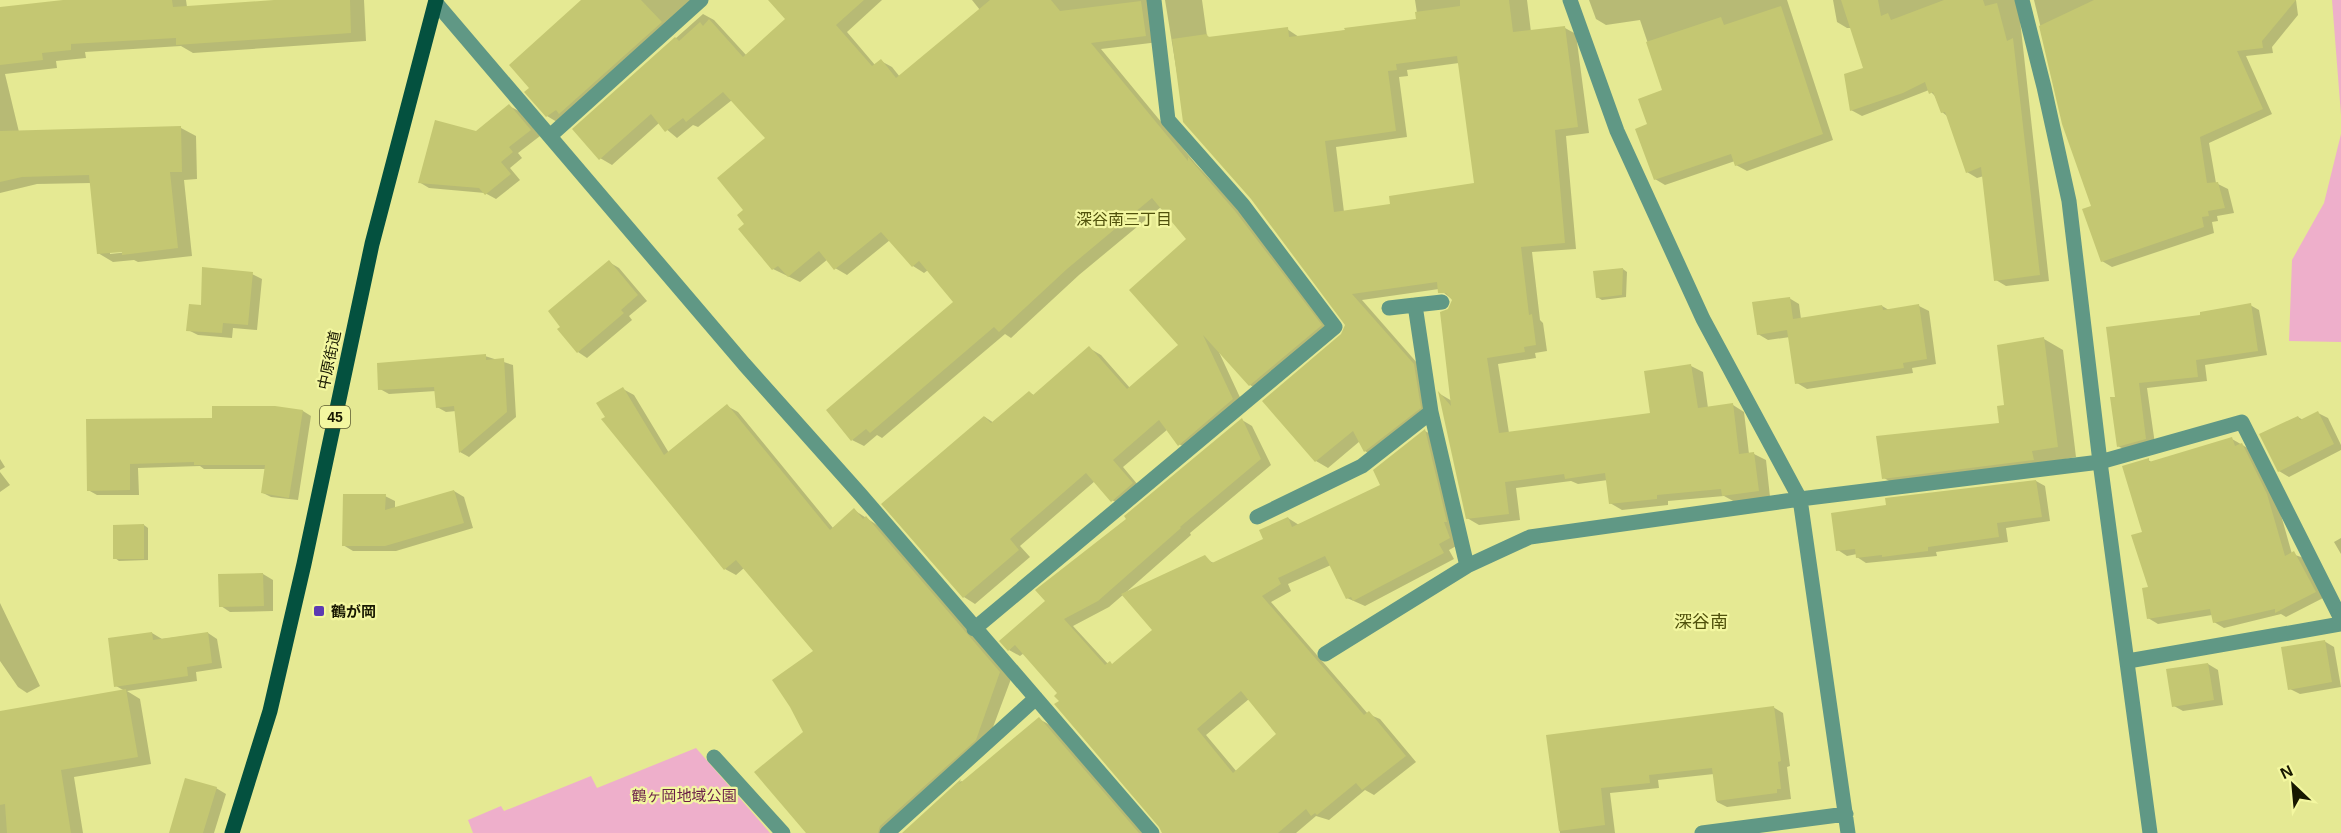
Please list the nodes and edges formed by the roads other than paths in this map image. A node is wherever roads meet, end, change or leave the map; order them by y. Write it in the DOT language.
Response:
graph roads {
  1 [pos="701,0"];
  2 [pos="1154,0"];
  3 [pos="1570,0"];
  4 [pos="2022,0"];
  5 [pos="436,1"];
  6 [pos="550,136"];
  7 [pos="1442,302"];
  8 [pos="1415,305"];
  9 [pos="1389,308"];
  10 [pos="1431,412"];
  11 [pos="2100,462"];
  12 [pos="1800,499"];
  13 [pos="1257,518"];
  14 [pos="1467,566"];
  15 [pos="2341,619"];
  16 [pos="2341,624"];
  17 [pos="974,629"];
  18 [pos="1325,654"];
  19 [pos="2128,662"];
  20 [pos="1036,698"];
  21 [pos="714,757"];
  22 [pos="1846,814"];
  23 [pos="232,833"];
  24 [pos="783,833"];
  25 [pos="886,833"];
  26 [pos="1152,833"];
  27 [pos="1702,833"];
  28 [pos="1848,833"];
  29 [pos="2150,833"];
  1 -- 6 [label="street"];
  2 -- 17 [label="street"];
  3 -- 12 [label="street"];
  4 -- 11 [label="street"];
  5 -- 6 [label="street"];
  5 -- 23 [label="main road, 中原街道 / 45"];
  6 -- 17 [label="street"];
  7 -- 8 [label="street"];
  8 -- 9 [label="street"];
  8 -- 10 [label="street"];
  10 -- 13 [label="street"];
  10 -- 14 [label="street"];
  11 -- 12 [label="street"];
  11 -- 15 [label="street"];
  11 -- 19 [label="street"];
  12 -- 14 [label="street"];
  12 -- 22 [label="street"];
  14 -- 18 [label="street"];
  16 -- 19 [label="street"];
  17 -- 20 [label="street"];
  19 -- 29 [label="street"];
  20 -- 25 [label="street"];
  20 -- 26 [label="street"];
  21 -- 24 [label="street"];
  22 -- 27 [label="street"];
  22 -- 28 [label="street"];
}
